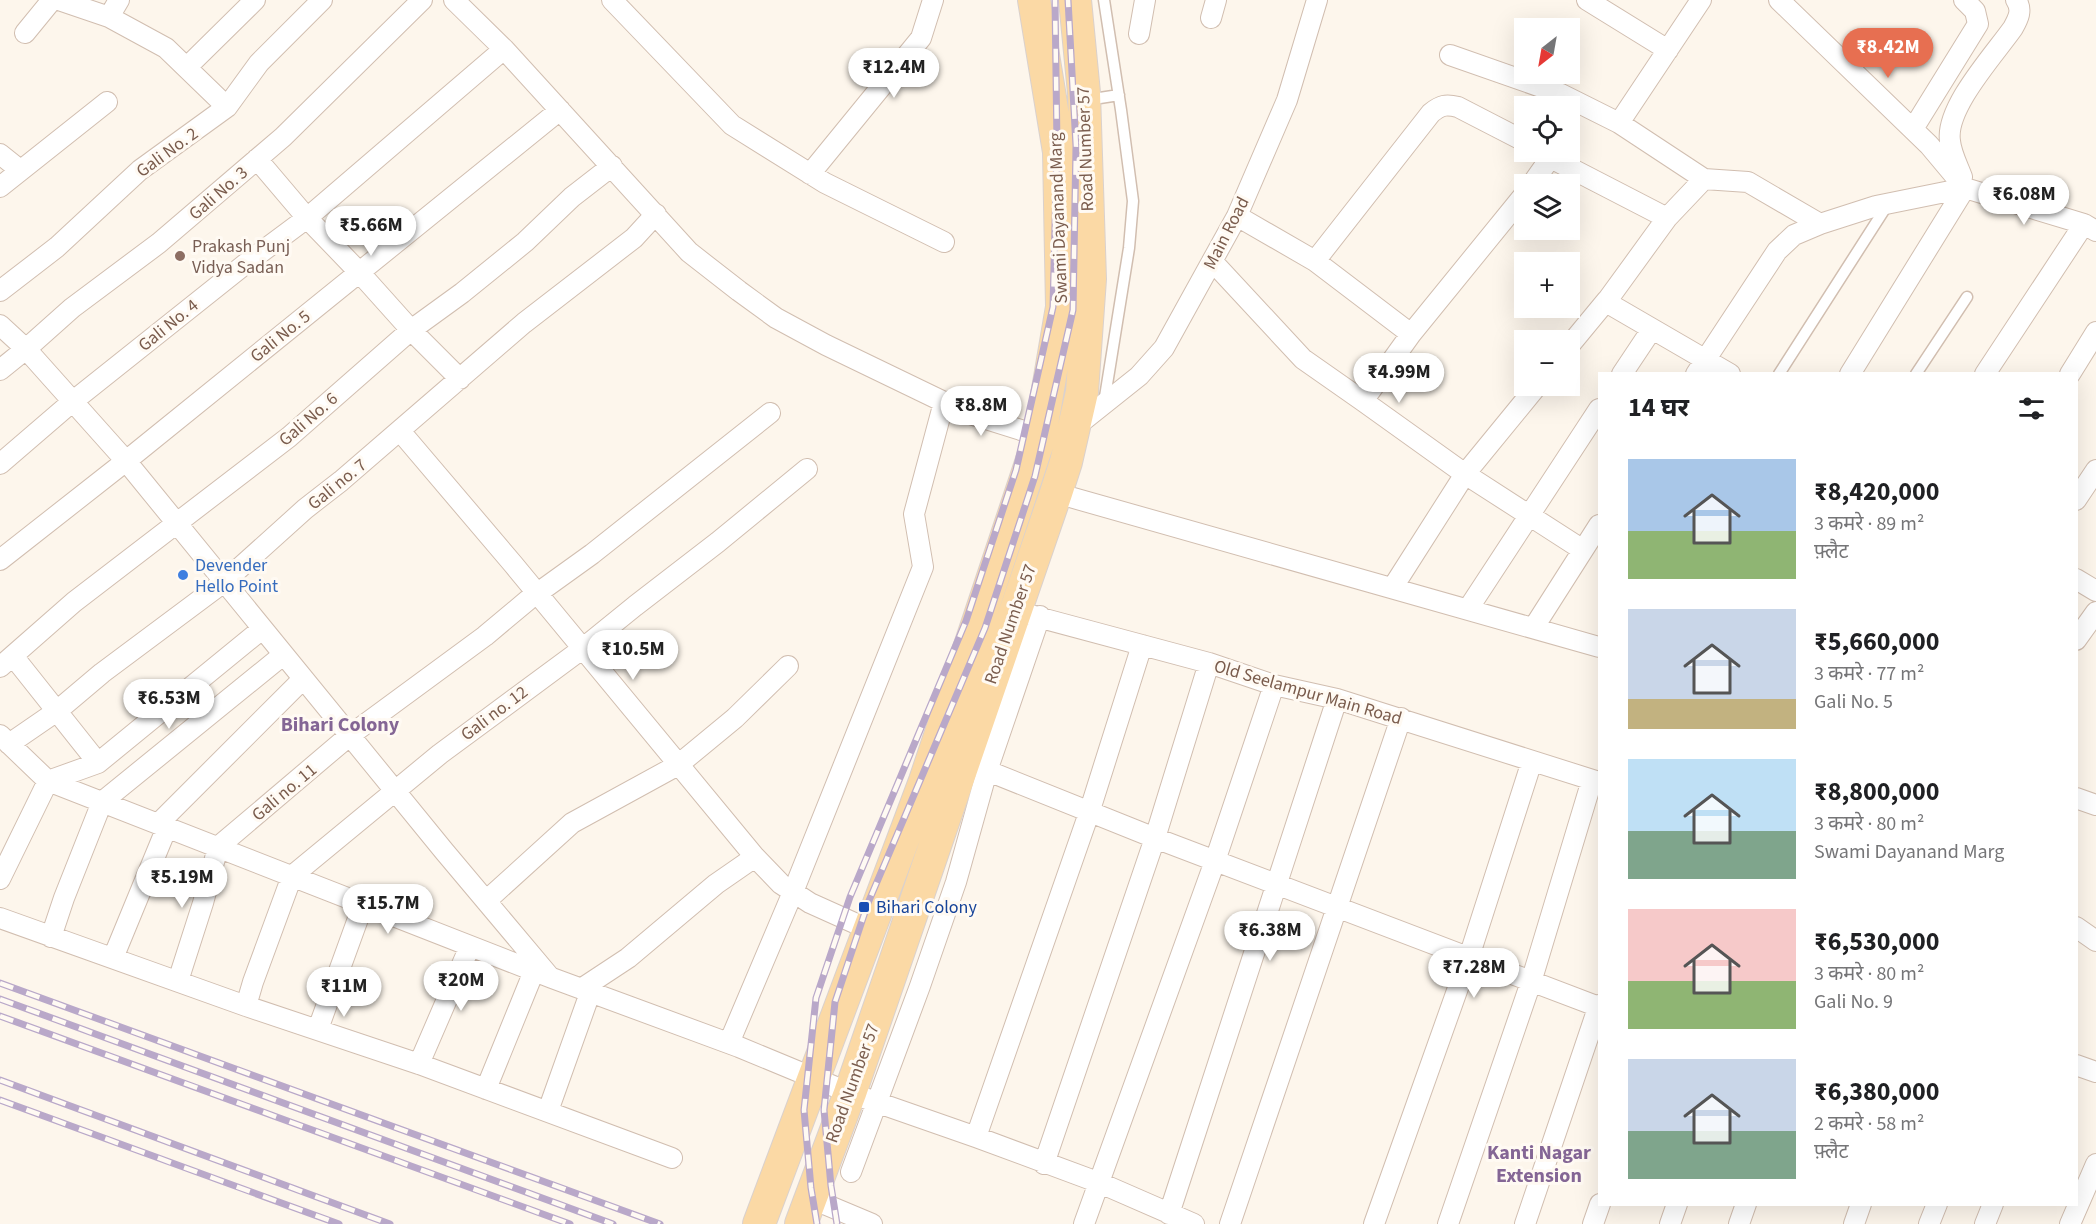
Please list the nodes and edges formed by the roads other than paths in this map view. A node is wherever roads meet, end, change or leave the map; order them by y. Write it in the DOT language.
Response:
graph roads {
  1 [pos="52,0"];
  2 [pos="60,0"];
  3 [pos="119,0"];
  4 [pos="255,0"];
  5 [pos="322,0"];
  6 [pos="422,0"];
  7 [pos="454,0"];
  8 [pos="612,0"];
  9 [pos="933,0"];
  10 [pos="1034,0"];
  11 [pos="1075,0"];
  12 [pos="1104,0"];
  13 [pos="1145,0"];
  14 [pos="1317,0"];
  15 [pos="1587,0"];
  16 [pos="1701,0"];
  17 [pos="1779,0"];
  18 [pos="1964,0"];
  19 [pos="2016,0"];
  20 [pos="109,17"];
  21 [pos="25,33"];
  22 [pos="1139,34"];
  23 [pos="504,49"];
  24 [pos="1668,51"];
  25 [pos="1450,55"];
  26 [pos="187,67"];
  27 [pos="1119,95"];
  28 [pos="1084,101"];
  29 [pos="107,102"];
  30 [pos="227,107"];
  31 [pos="560,110"];
  32 [pos="1619,123"];
  33 [pos="1913,129"];
  34 [pos="1514,136"];
  35 [pos="0,154"];
  36 [pos="256,159"];
  37 [pos="1561,162"];
  38 [pos="612,166"];
  39 [pos="20,170"];
  40 [pos="810,174"];
  41 [pos="1704,179"];
  42 [pos="0,187"];
  43 [pos="1965,188"];
  44 [pos="1888,204"];
  45 [pos="1514,207"];
  46 [pos="656,214"];
  47 [pos="1237,216"];
  48 [pos="307,218"];
  49 [pos="1667,218"];
  50 [pos="1820,224"];
  51 [pos="2090,227"];
  52 [pos="944,242"];
  53 [pos="1212,261"];
  54 [pos="1315,261"];
  55 [pos="359,272"];
  56 [pos="0,291"];
  57 [pos="1967,297"];
  58 [pos="1607,300"];
  59 [pos="0,325"];
  60 [pos="1652,329"];
  61 [pos="411,330"];
  62 [pos="1580,333"];
  63 [pos="2096,333"];
  64 [pos="1411,334"];
  65 [pos="26,350"];
  66 [pos="1701,367"];
  67 [pos="0,370"];
  68 [pos="1623,372"];
  69 [pos="1722,372"];
  70 [pos="1780,372"];
  71 [pos="1851,372"];
  72 [pos="1917,372"];
  73 [pos="1986,372"];
  74 [pos="2071,372"];
  75 [pos="460,379"];
  76 [pos="1529,396"];
  77 [pos="1363,400"];
  78 [pos="72,402"];
  79 [pos="944,402"];
  80 [pos="1104,404"];
  81 [pos="1598,410"];
  82 [pos="770,413"];
  83 [pos="1074,427"];
  84 [pos="400,431"];
  85 [pos="1040,436"];
  86 [pos="126,461"];
  87 [pos="0,464"];
  88 [pos="807,470"];
  89 [pos="2096,470"];
  90 [pos="1464,474"];
  91 [pos="1056,493"];
  92 [pos="2078,497"];
  93 [pos="1017,505"];
  94 [pos="1529,516"];
  95 [pos="176,524"];
  96 [pos="1598,527"];
  97 [pos="1583,550"];
  98 [pos="0,560"];
  99 [pos="2078,580"];
  100 [pos="224,582"];
  101 [pos="1393,587"];
  102 [pos="2096,591"];
  103 [pos="537,594"];
  104 [pos="1468,609"];
  105 [pos="2096,612"];
  106 [pos="1028,613"];
  107 [pos="1534,627"];
  108 [pos="262,629"];
  109 [pos="2078,637"];
  110 [pos="1142,645"];
  111 [pos="1598,647"];
  112 [pos="582,649"];
  113 [pos="284,655"];
  114 [pos="7,661"];
  115 [pos="1209,663"];
  116 [pos="788,666"];
  117 [pos="303,679"];
  118 [pos="1274,685"];
  119 [pos="1337,699"];
  120 [pos="57,711"];
  121 [pos="1401,718"];
  122 [pos="349,736"];
  123 [pos="5,740"];
  124 [pos="1532,761"];
  125 [pos="98,763"];
  126 [pos="678,765"];
  127 [pos="975,766"];
  128 [pos="48,781"];
  129 [pos="1595,781"];
  130 [pos="394,791"];
  131 [pos="2078,799"];
  132 [pos="102,802"];
  133 [pos="2096,805"];
  134 [pos="1089,813"];
  135 [pos="163,826"];
  136 [pos="1155,838"];
  137 [pos="218,847"];
  138 [pos="755,857"];
  139 [pos="1215,861"];
  140 [pos="292,876"];
  141 [pos="0,879"];
  142 [pos="1276,885"];
  143 [pos="793,891"];
  144 [pos="486,901"];
  145 [pos="363,905"];
  146 [pos="1338,908"];
  147 [pos="0,918"];
  148 [pos="2078,928"];
  149 [pos="870,930"];
  150 [pos="51,937"];
  151 [pos="2096,941"];
  152 [pos="470,946"];
  153 [pos="1469,957"];
  154 [pos="112,958"];
  155 [pos="543,975"];
  156 [pos="178,981"];
  157 [pos="1531,981"];
  158 [pos="585,991"];
  159 [pos="246,1006"];
  160 [pos="1598,1006"];
  161 [pos="1598,1009"];
  162 [pos="318,1029"];
  163 [pos="729,1043"];
  164 [pos="419,1064"];
  165 [pos="2078,1066"];
  166 [pos="2096,1072"];
  167 [pos="814,1078"];
  168 [pos="486,1089"];
  169 [pos="864,1097"];
  170 [pos="548,1112"];
  171 [pos="976,1137"];
  172 [pos="672,1158"];
  173 [pos="1044,1164"];
  174 [pos="2096,1164"];
  175 [pos="851,1172"];
  176 [pos="1100,1183"];
  177 [pos="1599,1206"];
  178 [pos="1676,1206"];
  179 [pos="1745,1206"];
  180 [pos="1860,1206"];
  181 [pos="1936,1206"];
  182 [pos="1993,1206"];
  183 [pos="2078,1206"];
  184 [pos="2078,1206"];
  185 [pos="805,1211"];
  186 [pos="1169,1214"];
  187 [pos="759,1224"];
  188 [pos="872,1224"];
  189 [pos="1084,1224"];
  190 [pos="1194,1224"];
  191 [pos="1230,1224"];
  192 [pos="1374,1224"];
  193 [pos="1448,1224"];
  194 [pos="1525,1224"];
  195 [pos="1593,1224"];
  196 [pos="1670,1224"];
  197 [pos="1739,1224"];
  198 [pos="1854,1224"];
  199 [pos="1929,1224"];
  200 [pos="1985,1224"];
  201 [pos="2070,1224"];
  1 -- 21 [label="street"];
  2 -- 20 [label="street"];
  3 -- 20 [label="street"];
  4 -- 26 [label="street"];
  5 -- 30 [label="street, Gali No. 2"];
  6 -- 36 [label="street, Gali No. 3"];
  7 -- 23 [label="street"];
  8 -- 40 [label="street"];
  9 -- 40 [label="street"];
  10 -- 85 [label="main road, Swami Dayanand Marg"];
  11 -- 28 [label="main road, Road Number 57"];
  12 -- 27 [label="lane"];
  13 -- 22 [label="street"];
  14 -- 47 [label="street, Main Road"];
  15 -- 24 [label="street"];
  16 -- 24 [label="street"];
  17 -- 33 [label="street"];
  18 -- 33 [label="street"];
  19 -- 43 [label="street"];
  20 -- 26 [label="street"];
  23 -- 31 [label="street"];
  23 -- 48 [label="street, Gali No. 4"];
  24 -- 32 [label="street"];
  25 -- 32 [label="street"];
  26 -- 30 [label="street"];
  27 -- 28 [label="lane"];
  27 -- 80 [label="lane"];
  28 -- 83 [label="main road, Road Number 57"];
  29 -- 39 [label="street"];
  30 -- 56 [label="street, Gali No. 2"];
  31 -- 38 [label="street"];
  31 -- 55 [label="street, Gali No. 5"];
  32 -- 41 [label="street"];
  33 -- 43 [label="street"];
  34 -- 54 [label="street"];
  35 -- 39 [label="street"];
  36 -- 48 [label="street"];
  36 -- 65 [label="street, Gali No. 3"];
  37 -- 49 [label="street"];
  38 -- 46 [label="street"];
  38 -- 61 [label="street, Gali No. 6"];
  39 -- 42 [label="street"];
  40 -- 52 [label="street"];
  41 -- 49 [label="street"];
  41 -- 50 [label="street"];
  43 -- 44 [label="street"];
  43 -- 51 [label="street"];
  43 -- 71 [label="street"];
  44 -- 50 [label="street"];
  44 -- 70 [label="lane"];
  45 -- 64 [label="street"];
  46 -- 75 [label="street, Gali no. 7"];
  46 -- 79 [label="street"];
  47 -- 53 [label="street, Main Road"];
  47 -- 54 [label="street"];
  48 -- 55 [label="street"];
  48 -- 78 [label="street, Gali No. 4"];
  49 -- 58 [label="street"];
  50 -- 66 [label="street"];
  51 -- 73 [label="street"];
  53 -- 77 [label="street"];
  53 -- 80 [label="street, Main Road"];
  54 -- 64 [label="street"];
  55 -- 61 [label="street"];
  55 -- 86 [label="street, Gali No. 5"];
  57 -- 72 [label="lane"];
  58 -- 60 [label="street"];
  58 -- 62 [label="street"];
  59 -- 65 [label="street"];
  60 -- 66 [label="street"];
  60 -- 68 [label="street"];
  61 -- 75 [label="street"];
  61 -- 95 [label="street, Gali No. 6"];
  63 -- 74 [label="street"];
  64 -- 77 [label="street"];
  65 -- 67 [label="street, Gali No. 3"];
  65 -- 78 [label="street"];
  66 -- 69 [label="street"];
  75 -- 84 [label="street, Gali no. 7"];
  76 -- 90 [label="street"];
  77 -- 90 [label="street"];
  78 -- 86 [label="street"];
  78 -- 87 [label="street, Gali No. 4"];
  79 -- 85 [label="street"];
  79 -- 143 [label="street"];
  80 -- 83 [label="street, Main Road"];
  81 -- 94 [label="street"];
  82 -- 103 [label="street, Gali no. 11"];
  83 -- 91 [label="main road, Road Number 57"];
  84 -- 100 [label="street, Gali no. 7"];
  84 -- 103 [label="street"];
  85 -- 93 [label="main road, Swami Dayanand Marg"];
  86 -- 95 [label="street"];
  86 -- 98 [label="street, Gali No. 5"];
  88 -- 112 [label="street, Gali no. 12"];
  89 -- 92 [label="street"];
  90 -- 94 [label="street"];
  90 -- 101 [label="street"];
  91 -- 101 [label="street"];
  91 -- 106 [label="main road, Road Number 57"];
  93 -- 149 [label="main road, Road Number 57"];
  94 -- 97 [label="street"];
  94 -- 104 [label="street"];
  95 -- 100 [label="street"];
  95 -- 114 [label="street, Gali No. 6"];
  96 -- 97 [label="street"];
  97 -- 107 [label="street"];
  99 -- 102 [label="street"];
  100 -- 108 [label="street"];
  100 -- 120 [label="street, Gali no. 7"];
  101 -- 104 [label="street"];
  103 -- 112 [label="street"];
  103 -- 122 [label="street, Gali no. 11"];
  104 -- 107 [label="street"];
  105 -- 109 [label="street"];
  106 -- 110 [label="street, Old Seelampur Main Road"];
  106 -- 127 [label="main road, Road Number 57"];
  107 -- 111 [label="street"];
  108 -- 113 [label="street"];
  108 -- 125 [label="street"];
  110 -- 115 [label="street, Old Seelampur Main Road"];
  110 -- 134 [label="street"];
  112 -- 126 [label="street"];
  112 -- 130 [label="street, Gali no. 12"];
  113 -- 117 [label="street"];
  113 -- 132 [label="street"];
  114 -- 120 [label="street"];
  115 -- 118 [label="street, Old Seelampur Main Road"];
  115 -- 136 [label="street"];
  116 -- 126 [label="street"];
  117 -- 122 [label="street"];
  117 -- 135 [label="street"];
  118 -- 119 [label="street, Old Seelampur Main Road"];
  118 -- 139 [label="street"];
  119 -- 121 [label="street, Old Seelampur Main Road"];
  119 -- 142 [label="street"];
  120 -- 123 [label="street, Gali no. 7"];
  120 -- 125 [label="street"];
  121 -- 124 [label="street, Old Seelampur Main Road"];
  121 -- 146 [label="street"];
  122 -- 130 [label="street"];
  122 -- 137 [label="street, Gali no. 11"];
  123 -- 128 [label="street"];
  124 -- 129 [label="street, Old Seelampur Main Road"];
  124 -- 153 [label="street"];
  125 -- 128 [label="street"];
  126 -- 138 [label="street"];
  126 -- 144 [label="street"];
  127 -- 134 [label="street"];
  127 -- 169 [label="main road, Road Number 57"];
  128 -- 132 [label="street"];
  128 -- 141 [label="street"];
  129 -- 157 [label="street"];
  130 -- 140 [label="street, Gali no. 12"];
  130 -- 144 [label="street"];
  131 -- 133 [label="street"];
  132 -- 135 [label="street"];
  132 -- 150 [label="street"];
  134 -- 136 [label="street"];
  134 -- 171 [label="street"];
  135 -- 137 [label="street"];
  135 -- 154 [label="street"];
  136 -- 139 [label="street"];
  136 -- 173 [label="street"];
  137 -- 140 [label="street"];
  137 -- 156 [label="street"];
  138 -- 143 [label="street"];
  138 -- 158 [label="street"];
  139 -- 142 [label="street"];
  139 -- 176 [label="street"];
  140 -- 145 [label="street"];
  140 -- 159 [label="street, Gali no. 12"];
  142 -- 146 [label="street"];
  142 -- 186 [label="street"];
  143 -- 149 [label="street"];
  143 -- 163 [label="street"];
  144 -- 155 [label="street"];
  145 -- 152 [label="street"];
  145 -- 162 [label="street"];
  146 -- 153 [label="street"];
  146 -- 191 [label="street"];
  147 -- 150 [label="street"];
  148 -- 151 [label="street"];
  149 -- 167 [label="main road, Road Number 57"];
  150 -- 154 [label="street"];
  152 -- 155 [label="street"];
  152 -- 164 [label="street"];
  153 -- 157 [label="street"];
  153 -- 192 [label="street"];
  154 -- 156 [label="street"];
  155 -- 158 [label="street"];
  155 -- 168 [label="street"];
  156 -- 159 [label="street"];
  157 -- 160 [label="street"];
  157 -- 193 [label="street"];
  158 -- 163 [label="street"];
  158 -- 170 [label="street"];
  159 -- 162 [label="street"];
  161 -- 194 [label="street"];
  162 -- 164 [label="street"];
  163 -- 167 [label="street"];
  164 -- 168 [label="street"];
  165 -- 166 [label="street"];
  167 -- 169 [label="street"];
  167 -- 187 [label="main road, Road Number 57"];
  168 -- 170 [label="street"];
  169 -- 171 [label="street"];
  169 -- 175 [label="street"];
  169 -- 185 [label="main road, Road Number 57"];
  170 -- 172 [label="street"];
  171 -- 173 [label="street"];
  173 -- 176 [label="street"];
  174 -- 183 [label="street"];
  176 -- 186 [label="street"];
  176 -- 189 [label="street"];
  177 -- 195 [label="street"];
  178 -- 196 [label="street"];
  179 -- 197 [label="street"];
  180 -- 198 [label="street"];
  181 -- 199 [label="street"];
  182 -- 200 [label="street"];
  184 -- 201 [label="street"];
  185 -- 188 [label="street"];
  186 -- 190 [label="street"];
}
